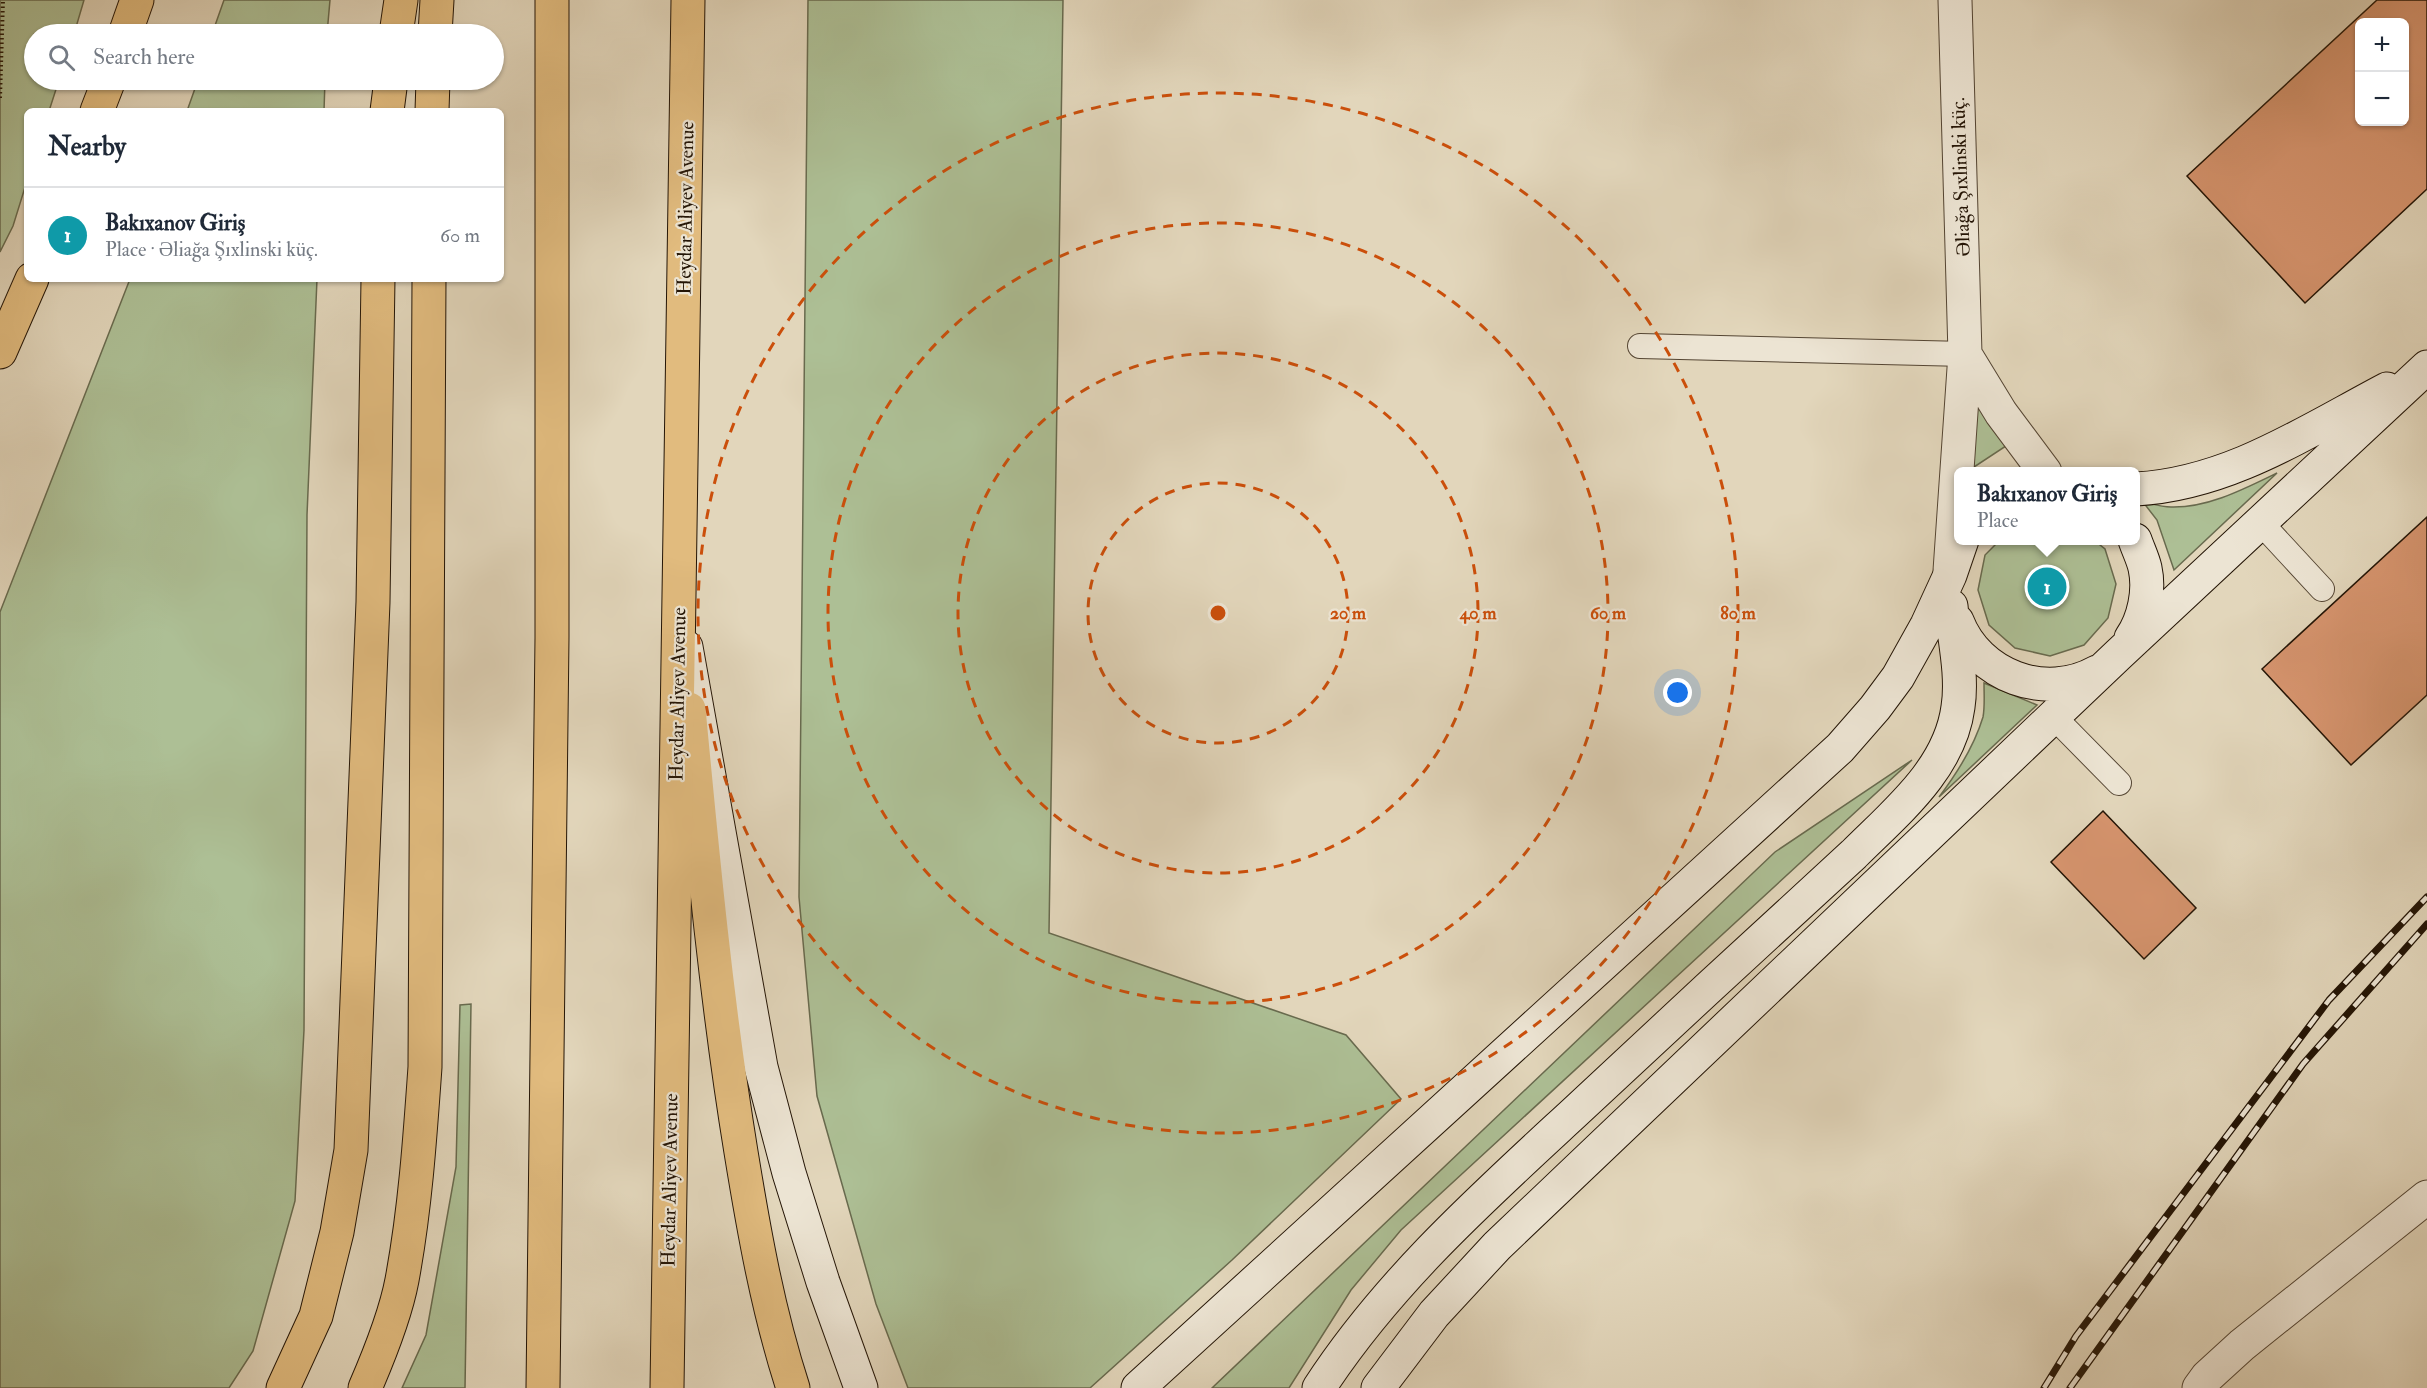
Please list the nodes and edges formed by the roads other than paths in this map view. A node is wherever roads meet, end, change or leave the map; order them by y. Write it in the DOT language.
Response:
graph roads {
  1 [pos="137,0"];
  2 [pos="400,0"];
  3 [pos="437,0"];
  4 [pos="552,0"];
  5 [pos="688,0"];
  6 [pos="1955,0"];
  7 [pos="129,24"];
  8 [pos="397,24"];
  9 [pos="436,24"];
  10 [pos="105,90"];
  11 [pos="390,90"];
  12 [pos="433,90"];
  13 [pos="98,108"];
  14 [pos="387,108"];
  15 [pos="432,108"];
  16 [pos="31,282"];
  17 [pos="378,282"];
  18 [pos="429,282"];
  19 [pos="1640,346"];
  20 [pos="0,352"];
  21 [pos="1965,354"];
  22 [pos="2426,369"];
  23 [pos="1958,467"];
  24 [pos="2042,467"];
  25 [pos="2140,489"];
  26 [pos="2260,523"];
  27 [pos="1954,539"];
  28 [pos="1961,545"];
  29 [pos="2137,545"];
  30 [pos="2322,589"];
  31 [pos="1951,590"];
  32 [pos="679,605"];
  33 [pos="2120,654"];
  34 [pos="2054,717"];
  35 [pos="2119,783"];
  36 [pos="2427,1197"];
  37 [pos="284,1388"];
  38 [pos="365,1388"];
  39 [pos="543,1388"];
  40 [pos="667,1388"];
  41 [pos="793,1388"];
  42 [pos="861,1388"];
  43 [pos="1138,1388"];
  44 [pos="1319,1388"];
  45 [pos="1378,1388"];
  46 [pos="2199,1388"];
  1 -- 7 [label="main road"];
  2 -- 8 [label="main road"];
  3 -- 9 [label="main road"];
  4 -- 39 [label="main road"];
  5 -- 32 [label="main road, Heydar Aliyev Avenue"];
  6 -- 21 [label="main road, Əliağa Şıxlinski küç."];
  10 -- 13 [label="main road"];
  11 -- 14 [label="main road"];
  12 -- 15 [label="main road"];
  16 -- 20 [label="main road"];
  17 -- 37 [label="main road"];
  18 -- 38 [label="main road"];
  19 -- 21 [label="lane"];
  21 -- 23 [label="main road, Əliağa Şıxlinski küç."];
  21 -- 24 [label="main road"];
  22 -- 25 [label="main road"];
  22 -- 26 [label="main road"];
  26 -- 30 [label="lane"];
  26 -- 33 [label="main road"];
  27 -- 31 [label="main road, Əliağa Şıxlinski küç."];
  28 -- 31 [label="main road"];
  29 -- 33 [label="main road"];
  31 -- 33 [label="main road"];
  31 -- 43 [label="main road"];
  31 -- 44 [label="main road"];
  32 -- 40 [label="main road, Heydar Aliyev Avenue"];
  32 -- 41 [label="main road"];
  32 -- 42 [label="main road"];
  33 -- 34 [label="main road"];
  34 -- 35 [label="lane"];
  34 -- 45 [label="main road"];
  36 -- 46 [label="main road"];
}
